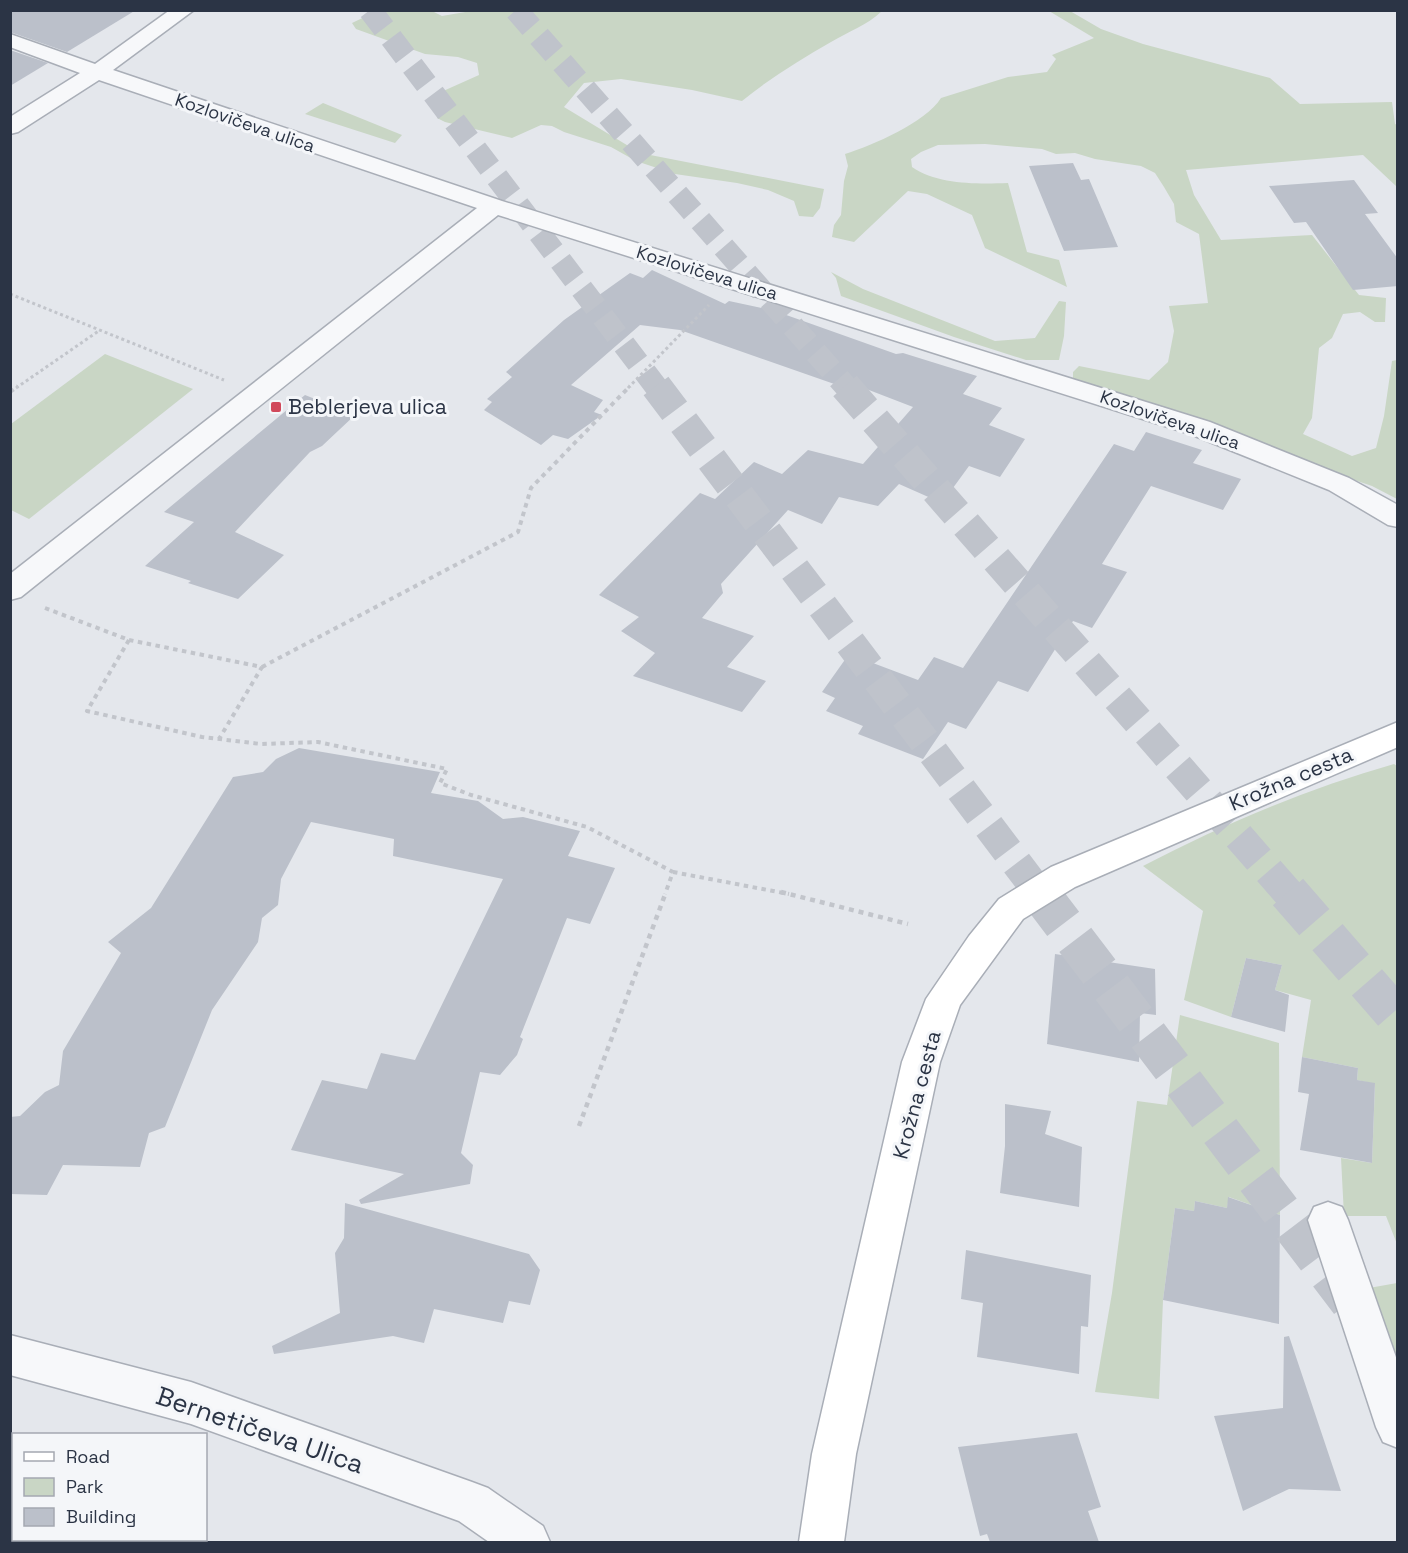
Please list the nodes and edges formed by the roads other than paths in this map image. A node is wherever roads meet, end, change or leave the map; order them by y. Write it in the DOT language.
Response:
graph roads {
  1 [pos="184,10"];
  2 [pos="10,40"];
  3 [pos="97,72"];
  4 [pos="10,127"];
  5 [pos="494,206"];
  6 [pos="1398,518"];
  7 [pos="10,590"];
  8 [pos="1398,734"];
  9 [pos="1328,1220"];
  10 [pos="10,1355"];
  11 [pos="1398,1427"];
  12 [pos="527,1542"];
  13 [pos="821,1542"];
  1 -- 3 [label="street"];
  2 -- 3 [label="street, Kozlovičeva ulica"];
  3 -- 4 [label="street"];
  3 -- 5 [label="street, Kozlovičeva ulica"];
  5 -- 6 [label="street, Kozlovičeva ulica"];
  5 -- 7 [label="street"];
  8 -- 13 [label="street, Krožna cesta"];
  9 -- 11 [label="street"];
  10 -- 12 [label="street, Bernetičeva Ulica"];
}
